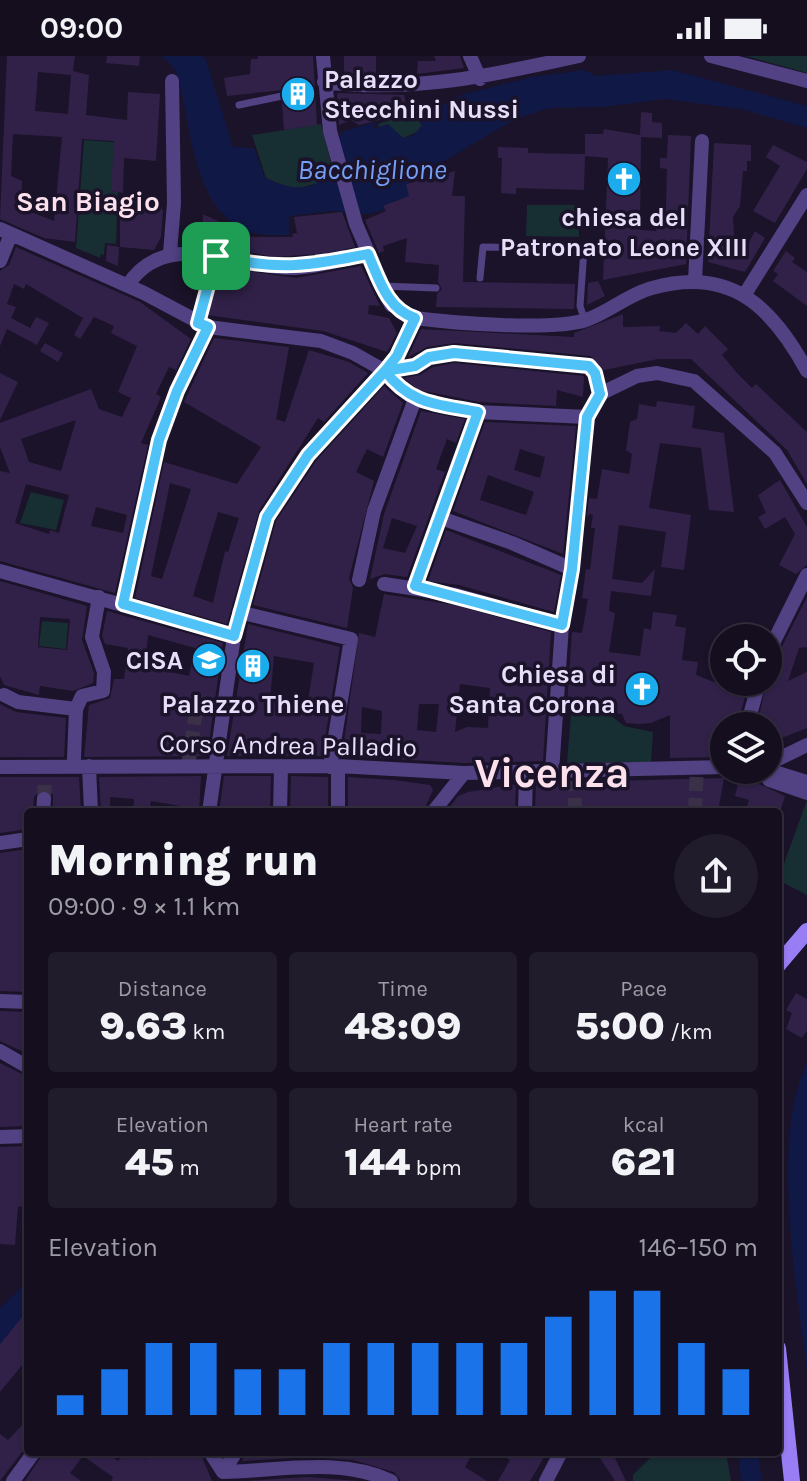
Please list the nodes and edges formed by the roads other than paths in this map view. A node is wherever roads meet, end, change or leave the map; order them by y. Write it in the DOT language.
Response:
graph roads {
  1 [pos="323,56"];
  2 [pos="470,56"];
  3 [pos="579,56"];
  4 [pos="711,56"];
  5 [pos="480,79"];
  6 [pos="172,81"];
  7 [pos="807,81"];
  8 [pos="321,87"];
  9 [pos="282,96"];
  10 [pos="239,105"];
  11 [pos="702,141"];
  12 [pos="807,195"];
  13 [pos="5,231"];
  14 [pos="170,253"];
  15 [pos="368,254"];
  16 [pos="216,256"];
  17 [pos="0,261"];
  18 [pos="480,278"];
  19 [pos="695,281"];
  20 [pos="128,285"];
  21 [pos="436,288"];
  22 [pos="385,292"];
  23 [pos="745,294"];
  24 [pos="415,318"];
  25 [pos="585,321"];
  26 [pos="203,325"];
  27 [pos="403,339"];
  28 [pos="802,346"];
  29 [pos="385,371"];
  30 [pos="807,371"];
  31 [pos="600,394"];
  32 [pos="415,399"];
  33 [pos="478,412"];
  34 [pos="587,417"];
  35 [pos="807,503"];
  36 [pos="441,518"];
  37 [pos="572,569"];
  38 [pos="0,571"];
  39 [pos="807,575"];
  40 [pos="359,580"];
  41 [pos="384,584"];
  42 [pos="415,586"];
  43 [pos="99,597"];
  44 [pos="123,604"];
  45 [pos="239,612"];
  46 [pos="782,624"];
  47 [pos="562,625"];
  48 [pos="234,636"];
  49 [pos="4,695"];
  50 [pos="76,709"];
  51 [pos="807,745"];
  52 [pos="782,757"];
  53 [pos="78,763"];
  54 [pos="218,766"];
  55 [pos="281,766"];
  56 [pos="334,766"];
  57 [pos="0,767"];
  58 [pos="710,768"];
  59 [pos="552,772"];
  60 [pos="464,773"];
  61 [pos="526,773"];
  62 [pos="782,774"];
  63 [pos="807,782"];
  64 [pos="781,784"];
  65 [pos="807,793"];
  66 [pos="90,808"];
  67 [pos="210,808"];
  68 [pos="280,808"];
  69 [pos="338,808"];
  70 [pos="436,808"];
  71 [pos="525,808"];
  72 [pos="24,840"];
  73 [pos="0,843"];
  74 [pos="807,931"];
  75 [pos="782,960"];
  76 [pos="0,1001"];
  77 [pos="24,1002"];
  78 [pos="0,1051"];
  79 [pos="24,1065"];
  80 [pos="24,1136"];
  81 [pos="0,1137"];
  82 [pos="782,1386"];
  83 [pos="31,1456"];
  84 [pos="212,1456"];
  85 [pos="234,1456"];
  86 [pos="330,1456"];
  87 [pos="559,1456"];
  88 [pos="325,1467"];
  89 [pos="223,1476"];
  90 [pos="13,1481"];
  91 [pos="391,1481"];
  92 [pos="546,1481"];
  93 [pos="792,1481"];
  1 -- 8 [label="street"];
  2 -- 5 [label="street"];
  3 -- 5 [label="street"];
  4 -- 7 [label="street"];
  5 -- 8 [label="street"];
  6 -- 14 [label="street"];
  8 -- 15 [label="street"];
  9 -- 10 [label="lane"];
  11 -- 19 [label="street"];
  12 -- 23 [label="street"];
  13 -- 17 [label="street"];
  13 -- 20 [label="street"];
  14 -- 16 [label="street"];
  14 -- 20 [label="street"];
  15 -- 16 [label="street"];
  15 -- 22 [label="street"];
  16 -- 26 [label="lane"];
  18 -- 25 [label="lane"];
  19 -- 23 [label="street"];
  19 -- 25 [label="street"];
  20 -- 26 [label="street"];
  21 -- 22 [label="lane"];
  22 -- 24 [label="street"];
  22 -- 27 [label="street"];
  23 -- 28 [label="street"];
  24 -- 25 [label="street"];
  24 -- 27 [label="street"];
  26 -- 29 [label="street"];
  26 -- 44 [label="street"];
  27 -- 29 [label="street"];
  28 -- 30 [label="street"];
  29 -- 31 [label="street"];
  29 -- 32 [label="street"];
  29 -- 45 [label="street"];
  31 -- 34 [label="street"];
  31 -- 35 [label="street"];
  32 -- 33 [label="street"];
  32 -- 40 [label="street"];
  33 -- 34 [label="street"];
  33 -- 36 [label="street"];
  34 -- 37 [label="street"];
  36 -- 37 [label="street"];
  36 -- 42 [label="street"];
  37 -- 47 [label="street"];
  38 -- 43 [label="street"];
  39 -- 46 [label="street"];
  41 -- 42 [label="street"];
  42 -- 47 [label="street"];
  43 -- 44 [label="street"];
  43 -- 50 [label="street"];
  44 -- 48 [label="street"];
  45 -- 48 [label="street"];
  45 -- 56 [label="street"];
  47 -- 59 [label="street"];
  48 -- 54 [label="street"];
  49 -- 50 [label="street"];
  50 -- 53 [label="street"];
  51 -- 52 [label="street"];
  53 -- 54 [label="street, Corso Andrea Palladio"];
  53 -- 57 [label="street, Corso Andrea Palladio"];
  53 -- 66 [label="street"];
  54 -- 55 [label="street, Corso Andrea Palladio"];
  54 -- 67 [label="street"];
  55 -- 56 [label="street, Corso Andrea Palladio"];
  55 -- 68 [label="street"];
  56 -- 60 [label="street, Corso Andrea Palladio"];
  56 -- 69 [label="street"];
  58 -- 59 [label="street, Corso Andrea Palladio"];
  59 -- 61 [label="street, Corso Andrea Palladio"];
  60 -- 61 [label="street, Corso Andrea Palladio"];
  60 -- 70 [label="street"];
  61 -- 71 [label="street"];
  62 -- 63 [label="street"];
  64 -- 65 [label="street"];
  72 -- 73 [label="street"];
  74 -- 75 [label="street"];
  76 -- 77 [label="street"];
  78 -- 79 [label="street"];
  80 -- 81 [label="street"];
  82 -- 93 [label="street"];
  83 -- 90 [label="street"];
  84 -- 89 [label="street"];
  85 -- 89 [label="street"];
  86 -- 88 [label="street"];
  87 -- 92 [label="street"];
  88 -- 89 [label="street"];
  88 -- 91 [label="street"];
}
